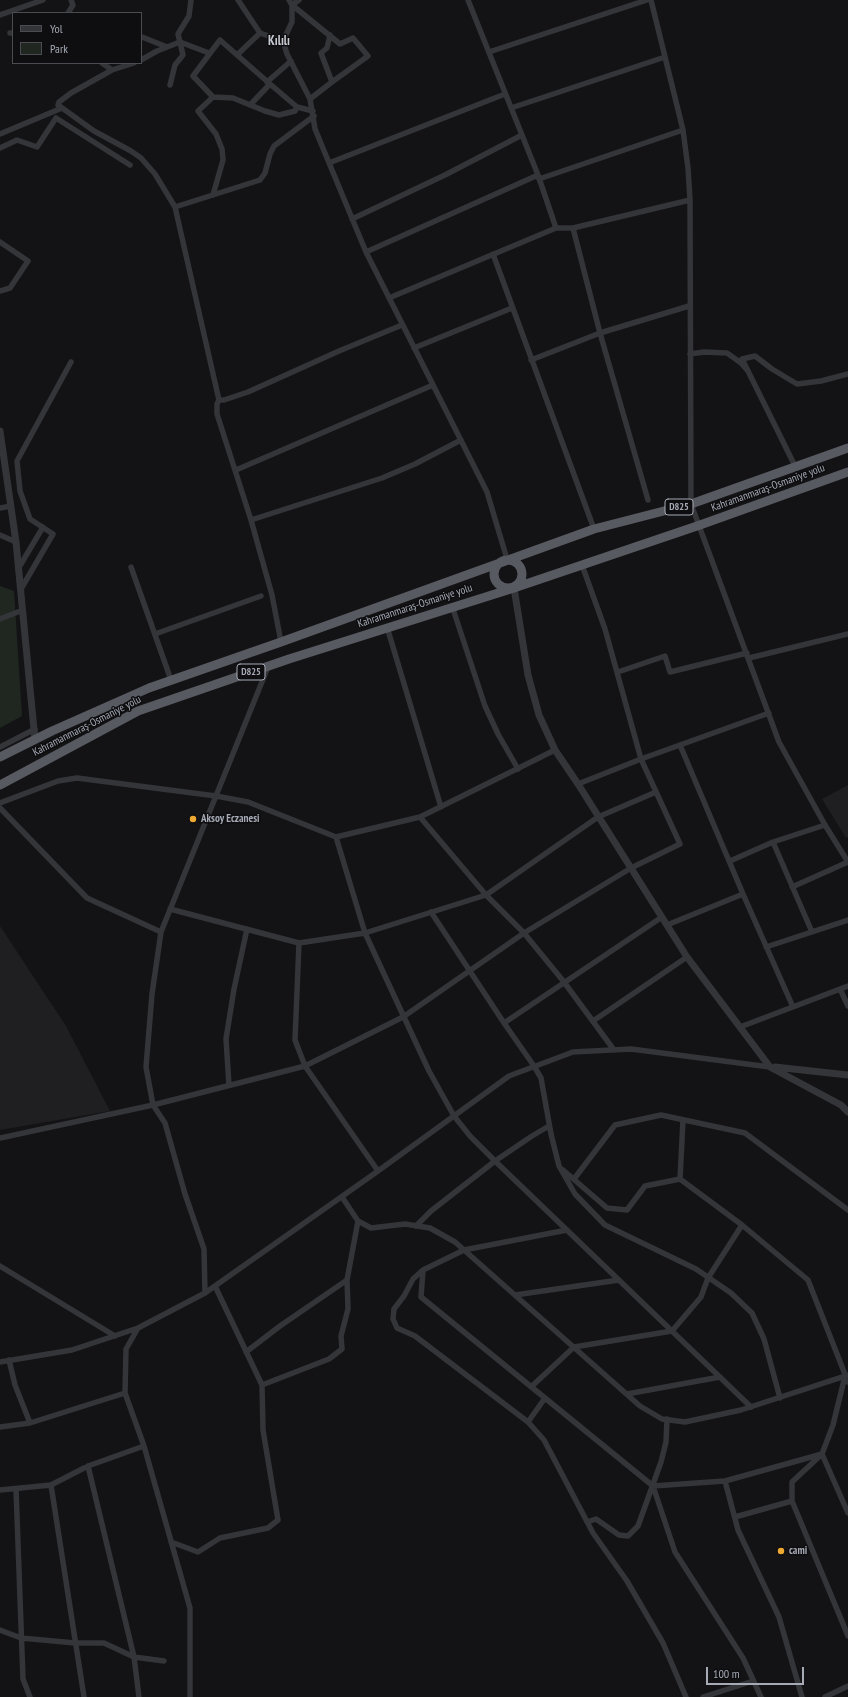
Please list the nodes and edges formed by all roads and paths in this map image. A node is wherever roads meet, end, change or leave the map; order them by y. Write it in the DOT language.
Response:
graph roads {
  1 [pos="43,0"];
  2 [pos="71,0"];
  3 [pos="191,0"];
  4 [pos="238,0"];
  5 [pos="299,0"];
  6 [pos="468,0"];
  7 [pos="647,0"];
  8 [pos="651,0"];
  9 [pos="291,3"];
  10 [pos="70,10"];
  11 [pos="0,15"];
  12 [pos="260,33"];
  13 [pos="330,36"];
  14 [pos="142,37"];
  15 [pos="283,41"];
  16 [pos="180,42"];
  17 [pos="167,47"];
  18 [pos="489,52"];
  19 [pos="210,53"];
  20 [pos="237,55"];
  21 [pos="665,57"];
  22 [pos="142,60"];
  23 [pos="290,61"];
  24 [pos="103,64"];
  25 [pos="131,64"];
  26 [pos="112,70"];
  27 [pos="332,82"];
  28 [pos="268,83"];
  29 [pos="170,85"];
  30 [pos="505,94"];
  31 [pos="213,97"];
  32 [pos="310,99"];
  33 [pos="250,105"];
  34 [pos="297,107"];
  35 [pos="62,108"];
  36 [pos="511,108"];
  37 [pos="313,114"];
  38 [pos="682,130"];
  39 [pos="0,134"];
  40 [pos="522,134"];
  41 [pos="0,148"];
  42 [pos="329,163"];
  43 [pos="130,165"];
  44 [pos="539,177"];
  45 [pos="213,195"];
  46 [pos="690,200"];
  47 [pos="175,207"];
  48 [pos="352,219"];
  49 [pos="556,228"];
  50 [pos="573,228"];
  51 [pos="0,242"];
  52 [pos="366,252"];
  53 [pos="493,254"];
  54 [pos="0,291"];
  55 [pos="389,298"];
  56 [pos="690,306"];
  57 [pos="512,308"];
  58 [pos="402,325"];
  59 [pos="600,333"];
  60 [pos="414,348"];
  61 [pos="690,354"];
  62 [pos="531,360"];
  63 [pos="71,362"];
  64 [pos="748,372"];
  65 [pos="848,374"];
  66 [pos="433,385"];
  67 [pos="219,400"];
  68 [pos="0,431"];
  69 [pos="461,440"];
  70 [pos="848,448"];
  71 [pos="796,466"];
  72 [pos="236,470"];
  73 [pos="848,472"];
  74 [pos="648,500"];
  75 [pos="691,504"];
  76 [pos="11,506"];
  77 [pos="0,508"];
  78 [pos="251,520"];
  79 [pos="700,525"];
  80 [pos="43,528"];
  81 [pos="594,529"];
  82 [pos="0,535"];
  83 [pos="16,542"];
  84 [pos="505,560"];
  85 [pos="582,564"];
  86 [pos="131,567"];
  87 [pos="18,569"];
  88 [pos="511,588"];
  89 [pos="21,589"];
  90 [pos="261,596"];
  91 [pos="452,606"];
  92 [pos="23,610"];
  93 [pos="0,619"];
  94 [pos="387,627"];
  95 [pos="155,634"];
  96 [pos="848,634"];
  97 [pos="281,642"];
  98 [pos="748,655"];
  99 [pos="268,667"];
  100 [pos="618,672"];
  101 [pos="171,680"];
  102 [pos="769,712"];
  103 [pos="35,729"];
  104 [pos="35,740"];
  105 [pos="680,745"];
  106 [pos="0,747"];
  107 [pos="555,750"];
  108 [pos="0,757"];
  109 [pos="641,759"];
  110 [pos="518,769"];
  111 [pos="578,784"];
  112 [pos="0,785"];
  113 [pos="656,792"];
  114 [pos="216,796"];
  115 [pos="0,803"];
  116 [pos="441,807"];
  117 [pos="0,808"];
  118 [pos="420,817"];
  119 [pos="598,817"];
  120 [pos="825,825"];
  121 [pos="336,837"];
  122 [pos="774,842"];
  123 [pos="730,861"];
  124 [pos="848,862"];
  125 [pos="631,868"];
  126 [pos="792,887"];
  127 [pos="743,894"];
  128 [pos="486,895"];
  129 [pos="170,909"];
  130 [pos="431,912"];
  131 [pos="662,917"];
  132 [pos="848,920"];
  133 [pos="667,925"];
  134 [pos="248,929"];
  135 [pos="161,932"];
  136 [pos="812,932"];
  137 [pos="365,933"];
  138 [pos="524,933"];
  139 [pos="299,943"];
  140 [pos="766,947"];
  141 [pos="687,957"];
  142 [pos="469,971"];
  143 [pos="564,982"];
  144 [pos="848,986"];
  145 [pos="840,989"];
  146 [pos="848,1006"];
  147 [pos="793,1007"];
  148 [pos="404,1017"];
  149 [pos="593,1021"];
  150 [pos="504,1023"];
  151 [pos="740,1027"];
  152 [pos="614,1050"];
  153 [pos="305,1066"];
  154 [pos="534,1066"];
  155 [pos="770,1067"];
  156 [pos="848,1075"];
  157 [pos="229,1086"];
  158 [pos="153,1105"];
  159 [pos="848,1112"];
  160 [pos="454,1116"];
  161 [pos="683,1120"];
  162 [pos="549,1126"];
  163 [pos="0,1138"];
  164 [pos="495,1161"];
  165 [pos="559,1166"];
  166 [pos="378,1171"];
  167 [pos="574,1179"];
  168 [pos="680,1179"];
  169 [pos="342,1197"];
  170 [pos="848,1210"];
  171 [pos="358,1221"];
  172 [pos="742,1225"];
  173 [pos="416,1226"];
  174 [pos="567,1230"];
  175 [pos="464,1250"];
  176 [pos="0,1266"];
  177 [pos="423,1270"];
  178 [pos="708,1278"];
  179 [pos="347,1280"];
  180 [pos="619,1280"];
  181 [pos="215,1286"];
  182 [pos="204,1293"];
  183 [pos="515,1295"];
  184 [pos="138,1328"];
  185 [pos="672,1331"];
  186 [pos="115,1336"];
  187 [pos="574,1347"];
  188 [pos="246,1352"];
  189 [pos="10,1360"];
  190 [pos="0,1362"];
  191 [pos="847,1375"];
  192 [pos="720,1377"];
  193 [pos="848,1382"];
  194 [pos="262,1386"];
  195 [pos="531,1387"];
  196 [pos="125,1393"];
  197 [pos="627,1394"];
  198 [pos="545,1398"];
  199 [pos="780,1398"];
  200 [pos="751,1407"];
  201 [pos="667,1419"];
  202 [pos="528,1422"];
  203 [pos="30,1423"];
  204 [pos="0,1427"];
  205 [pos="144,1446"];
  206 [pos="822,1454"];
  207 [pos="88,1466"];
  208 [pos="725,1481"];
  209 [pos="51,1485"];
  210 [pos="653,1486"];
  211 [pos="16,1489"];
  212 [pos="0,1490"];
  213 [pos="792,1501"];
  214 [pos="848,1513"];
  215 [pos="735,1517"];
  216 [pos="587,1522"];
  217 [pos="171,1542"];
  218 [pos="0,1630"];
  219 [pos="848,1636"];
  220 [pos="21,1638"];
  221 [pos="76,1643"];
  222 [pos="134,1657"];
  223 [pos="164,1661"];
  224 [pos="754,1680"];
  225 [pos="848,1686"];
  226 [pos="30,1697"];
  227 [pos="84,1697"];
  228 [pos="139,1697"];
  229 [pos="190,1697"];
  230 [pos="686,1697"];
  231 [pos="703,1697"];
  232 [pos="761,1697"];
  233 [pos="802,1697"];
  234 [pos="825,1697"];
  1 -- 11 [label="street"];
  2 -- 10 [label="street"];
  3 -- 16 [label="street"];
  4 -- 12 [label="street"];
  5 -- 9 [label="street"];
  6 -- 18 [label="street"];
  7 -- 18 [label="street"];
  8 -- 21 [label="street"];
  9 -- 13 [label="street"];
  9 -- 15 [label="street"];
  12 -- 15 [label="street"];
  12 -- 20 [label="street"];
  13 -- 27 [label="street"];
  13 -- 27 [label="street"];
  14 -- 17 [label="street"];
  15 -- 23 [label="street"];
  16 -- 17 [label="street"];
  16 -- 19 [label="street"];
  16 -- 29 [label="street"];
  17 -- 22 [label="street"];
  18 -- 30 [label="street"];
  19 -- 20 [label="street"];
  19 -- 31 [label="street"];
  20 -- 28 [label="street"];
  21 -- 36 [label="street"];
  21 -- 38 [label="street"];
  23 -- 28 [label="street"];
  23 -- 32 [label="street"];
  24 -- 26 [label="street"];
  25 -- 26 [label="street"];
  26 -- 35 [label="street"];
  27 -- 32 [label="street"];
  28 -- 33 [label="street"];
  28 -- 34 [label="street"];
  30 -- 36 [label="street"];
  30 -- 42 [label="street"];
  31 -- 33 [label="street"];
  31 -- 45 [label="street"];
  32 -- 37 [label="street"];
  33 -- 34 [label="street"];
  34 -- 37 [label="street"];
  35 -- 39 [label="street"];
  35 -- 47 [label="street"];
  36 -- 40 [label="street"];
  37 -- 42 [label="street"];
  37 -- 45 [label="street"];
  38 -- 44 [label="street"];
  38 -- 46 [label="street"];
  40 -- 44 [label="street"];
  40 -- 48 [label="street"];
  41 -- 43 [label="street"];
  42 -- 48 [label="street"];
  44 -- 49 [label="street"];
  44 -- 52 [label="street"];
  45 -- 47 [label="street"];
  46 -- 50 [label="street"];
  46 -- 56 [label="street"];
  47 -- 67 [label="street"];
  48 -- 52 [label="street"];
  49 -- 50 [label="street"];
  49 -- 53 [label="street"];
  50 -- 59 [label="street"];
  51 -- 54 [label="street"];
  52 -- 55 [label="street"];
  53 -- 55 [label="street"];
  53 -- 57 [label="street"];
  55 -- 58 [label="street"];
  56 -- 59 [label="street"];
  56 -- 61 [label="street"];
  57 -- 60 [label="street"];
  57 -- 62 [label="street"];
  58 -- 60 [label="street"];
  58 -- 67 [label="street"];
  59 -- 62 [label="street"];
  59 -- 74 [label="street"];
  60 -- 66 [label="street"];
  61 -- 64 [label="street"];
  61 -- 75 [label="street"];
  62 -- 81 [label="street"];
  63 -- 80 [label="street"];
  64 -- 65 [label="street"];
  64 -- 71 [label="street"];
  66 -- 69 [label="street"];
  66 -- 72 [label="street"];
  67 -- 72 [label="street"];
  68 -- 76 [label="street"];
  69 -- 78 [label="street"];
  69 -- 84 [label="street"];
  70 -- 71 [label="highway, Kahramanmaraş-Osmaniye yolu / D825"];
  71 -- 75 [label="highway, Kahramanmaraş-Osmaniye yolu / D825"];
  72 -- 78 [label="street"];
  73 -- 79 [label="highway, Kahramanmaraş-Osmaniye yolu / D825"];
  75 -- 79 [label="street"];
  75 -- 81 [label="highway, Kahramanmaraş-Osmaniye yolu / D825"];
  76 -- 77 [label="street"];
  76 -- 83 [label="street"];
  78 -- 97 [label="street"];
  79 -- 85 [label="highway, Kahramanmaraş-Osmaniye yolu / D825"];
  79 -- 98 [label="street"];
  80 -- 87 [label="street"];
  80 -- 89 [label="street"];
  81 -- 84 [label="highway, Kahramanmaraş-Osmaniye yolu / D825"];
  82 -- 83 [label="street"];
  83 -- 87 [label="street"];
  84 -- 88 [label="highway"];
  84 -- 88 [label="highway"];
  84 -- 97 [label="highway, Kahramanmaraş-Osmaniye yolu / D825"];
  85 -- 88 [label="highway, Kahramanmaraş-Osmaniye yolu / D825"];
  85 -- 100 [label="street"];
  86 -- 95 [label="street"];
  87 -- 89 [label="street"];
  88 -- 91 [label="highway, Kahramanmaraş-Osmaniye yolu / D825"];
  88 -- 107 [label="street"];
  89 -- 92 [label="street"];
  90 -- 95 [label="street"];
  91 -- 94 [label="highway, Kahramanmaraş-Osmaniye yolu / D825"];
  91 -- 110 [label="street"];
  92 -- 93 [label="street"];
  92 -- 103 [label="street"];
  94 -- 99 [label="highway, Kahramanmaraş-Osmaniye yolu / D825"];
  94 -- 116 [label="street"];
  95 -- 101 [label="street"];
  96 -- 98 [label="street"];
  97 -- 101 [label="highway, Kahramanmaraş-Osmaniye yolu / D825"];
  98 -- 100 [label="street"];
  98 -- 102 [label="street"];
  99 -- 112 [label="highway, Kahramanmaraş-Osmaniye yolu / D825"];
  99 -- 114 [label="street"];
  100 -- 109 [label="street"];
  101 -- 104 [label="highway, Kahramanmaraş-Osmaniye yolu / D825"];
  102 -- 105 [label="street"];
  102 -- 120 [label="street"];
  103 -- 104 [label="street"];
  103 -- 106 [label="street"];
  104 -- 108 [label="highway, Kahramanmaraş-Osmaniye yolu / D825"];
  105 -- 109 [label="street"];
  105 -- 123 [label="street"];
  107 -- 110 [label="street"];
  107 -- 111 [label="street"];
  109 -- 111 [label="street"];
  109 -- 113 [label="street"];
  110 -- 116 [label="street"];
  111 -- 119 [label="street"];
  113 -- 119 [label="street"];
  113 -- 125 [label="street"];
  114 -- 115 [label="street"];
  114 -- 121 [label="street"];
  114 -- 129 [label="street"];
  116 -- 118 [label="street"];
  117 -- 135 [label="street"];
  118 -- 121 [label="street"];
  118 -- 128 [label="street"];
  119 -- 125 [label="street"];
  119 -- 128 [label="street"];
  120 -- 122 [label="street"];
  120 -- 124 [label="street"];
  121 -- 137 [label="street"];
  122 -- 123 [label="street"];
  122 -- 126 [label="street"];
  123 -- 127 [label="street"];
  124 -- 126 [label="street"];
  125 -- 131 [label="street"];
  125 -- 138 [label="street"];
  126 -- 136 [label="street"];
  127 -- 133 [label="street"];
  127 -- 140 [label="street"];
  128 -- 130 [label="street"];
  128 -- 138 [label="street"];
  129 -- 134 [label="street"];
  129 -- 135 [label="street"];
  130 -- 137 [label="street"];
  130 -- 142 [label="street"];
  131 -- 133 [label="street"];
  131 -- 143 [label="street"];
  132 -- 136 [label="street"];
  133 -- 141 [label="street"];
  134 -- 139 [label="street"];
  134 -- 157 [label="street"];
  135 -- 158 [label="street"];
  136 -- 140 [label="street"];
  137 -- 139 [label="street"];
  137 -- 148 [label="street"];
  138 -- 142 [label="street"];
  138 -- 143 [label="street"];
  139 -- 153 [label="street"];
  140 -- 147 [label="street"];
  141 -- 149 [label="street"];
  141 -- 151 [label="street"];
  142 -- 148 [label="street"];
  142 -- 150 [label="street"];
  143 -- 149 [label="street"];
  143 -- 150 [label="street"];
  144 -- 145 [label="street"];
  145 -- 146 [label="street"];
  145 -- 147 [label="street"];
  147 -- 151 [label="street"];
  148 -- 153 [label="street"];
  148 -- 160 [label="street"];
  149 -- 152 [label="street"];
  150 -- 154 [label="street"];
  151 -- 155 [label="street"];
  152 -- 154 [label="street"];
  152 -- 155 [label="street"];
  153 -- 157 [label="street"];
  153 -- 166 [label="street"];
  154 -- 160 [label="street"];
  154 -- 162 [label="street"];
  155 -- 156 [label="street"];
  155 -- 159 [label="street"];
  157 -- 158 [label="street"];
  158 -- 163 [label="street"];
  158 -- 182 [label="street"];
  160 -- 164 [label="street"];
  160 -- 166 [label="street"];
  161 -- 167 [label="street"];
  161 -- 168 [label="street"];
  161 -- 170 [label="street"];
  162 -- 164 [label="street"];
  162 -- 165 [label="street"];
  164 -- 173 [label="street"];
  164 -- 174 [label="street"];
  165 -- 167 [label="street"];
  165 -- 178 [label="street"];
  166 -- 169 [label="street"];
  167 -- 168 [label="street"];
  168 -- 172 [label="street"];
  169 -- 171 [label="street"];
  169 -- 181 [label="street"];
  171 -- 173 [label="street"];
  171 -- 179 [label="street"];
  172 -- 178 [label="street"];
  172 -- 191 [label="street"];
  173 -- 175 [label="street"];
  174 -- 175 [label="street"];
  174 -- 180 [label="street"];
  175 -- 177 [label="street"];
  175 -- 183 [label="street"];
  176 -- 186 [label="street"];
  177 -- 195 [label="street"];
  177 -- 202 [label="street"];
  178 -- 185 [label="street"];
  178 -- 199 [label="street"];
  179 -- 188 [label="street"];
  179 -- 194 [label="street"];
  180 -- 183 [label="street"];
  180 -- 185 [label="street"];
  181 -- 182 [label="street"];
  181 -- 188 [label="street"];
  182 -- 184 [label="street"];
  183 -- 187 [label="street"];
  184 -- 186 [label="street"];
  184 -- 196 [label="street"];
  185 -- 187 [label="street"];
  185 -- 192 [label="street"];
  186 -- 189 [label="street"];
  187 -- 195 [label="street"];
  187 -- 197 [label="street"];
  188 -- 194 [label="street"];
  189 -- 190 [label="street"];
  189 -- 203 [label="street"];
  191 -- 193 [label="street"];
  191 -- 199 [label="street"];
  191 -- 206 [label="street"];
  192 -- 197 [label="street"];
  192 -- 200 [label="street"];
  194 -- 217 [label="street"];
  195 -- 198 [label="street"];
  196 -- 203 [label="street"];
  196 -- 205 [label="street"];
  197 -- 201 [label="street"];
  198 -- 202 [label="street"];
  198 -- 210 [label="street"];
  199 -- 200 [label="street"];
  200 -- 201 [label="street"];
  201 -- 210 [label="street"];
  202 -- 216 [label="street"];
  203 -- 204 [label="street"];
  205 -- 207 [label="street"];
  205 -- 217 [label="street"];
  206 -- 208 [label="street"];
  206 -- 213 [label="street"];
  206 -- 214 [label="street"];
  207 -- 209 [label="street"];
  207 -- 222 [label="street"];
  208 -- 210 [label="street"];
  208 -- 215 [label="street"];
  209 -- 211 [label="street"];
  209 -- 221 [label="street"];
  210 -- 216 [label="street"];
  210 -- 224 [label="street"];
  211 -- 212 [label="street"];
  211 -- 220 [label="street"];
  213 -- 215 [label="street"];
  213 -- 219 [label="street"];
  215 -- 233 [label="street"];
  216 -- 230 [label="street"];
  217 -- 229 [label="street"];
  218 -- 220 [label="street"];
  220 -- 221 [label="street"];
  220 -- 226 [label="street"];
  221 -- 222 [label="street"];
  221 -- 227 [label="street"];
  222 -- 223 [label="street"];
  222 -- 228 [label="street"];
  224 -- 231 [label="street"];
  224 -- 232 [label="street"];
  225 -- 234 [label="street"];
}
